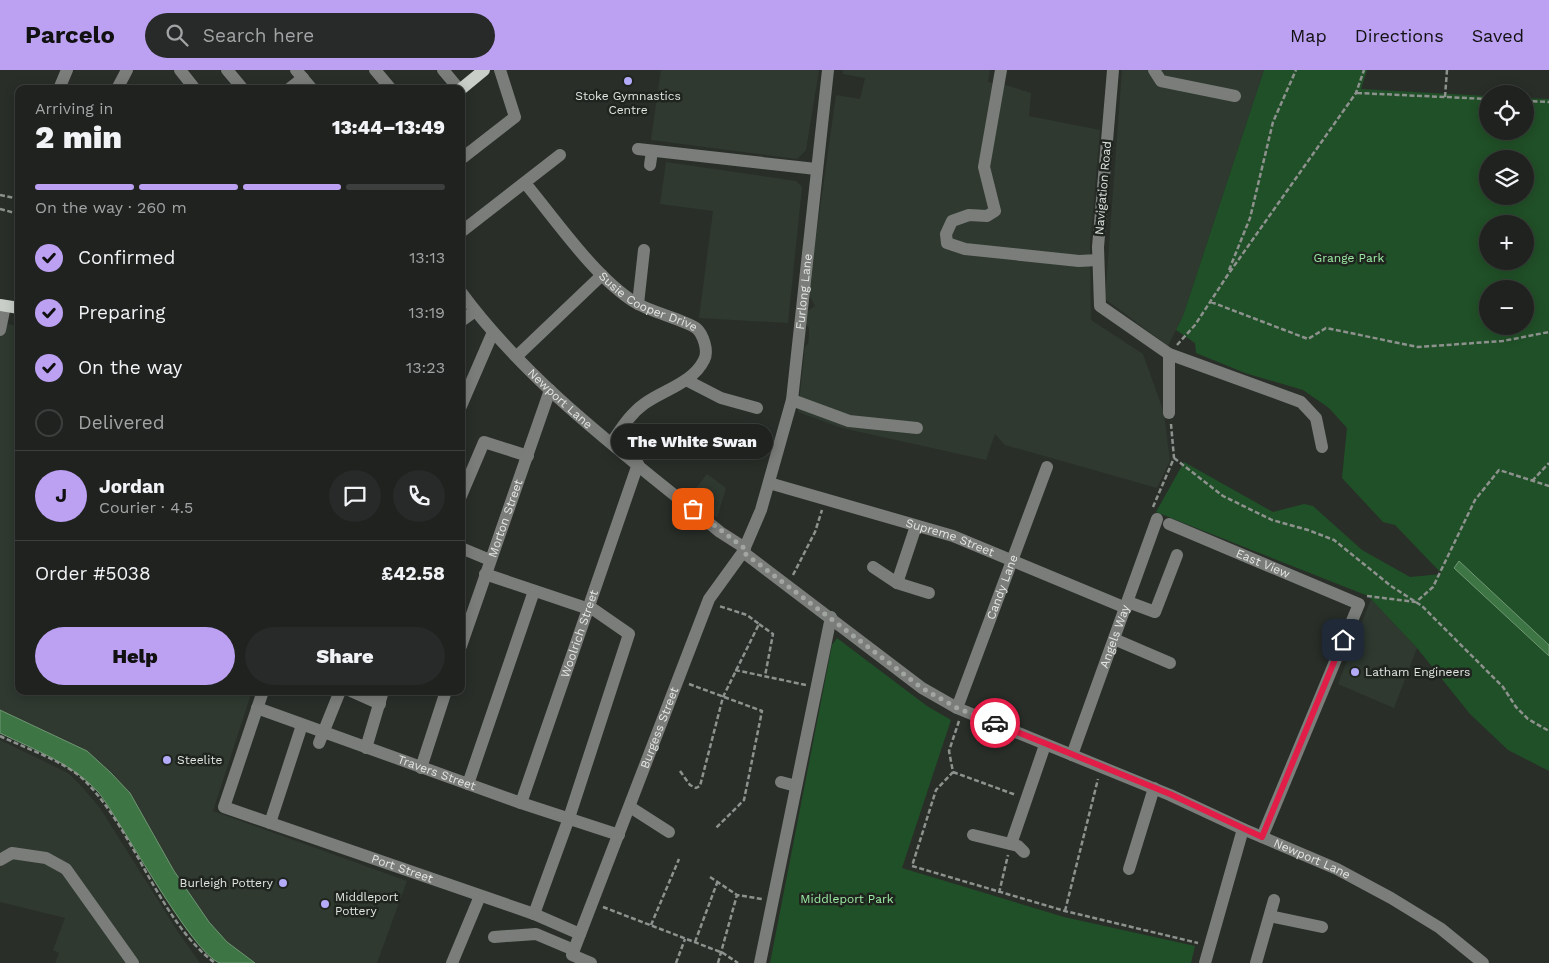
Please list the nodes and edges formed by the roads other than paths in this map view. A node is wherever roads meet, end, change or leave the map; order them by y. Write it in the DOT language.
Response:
graph roads {
  1 [pos="67,70"];
  2 [pos="127,70"];
  3 [pos="180,70"];
  4 [pos="227,70"];
  5 [pos="375,70"];
  6 [pos="443,70"];
  7 [pos="484,70"];
  8 [pos="500,70"];
  9 [pos="828,70"];
  10 [pos="1001,70"];
  11 [pos="1113,70"];
  12 [pos="1154,70"];
  13 [pos="299,74"];
  14 [pos="61,85"];
  15 [pos="119,85"];
  16 [pos="193,85"];
  17 [pos="240,85"];
  18 [pos="292,85"];
  19 [pos="309,85"];
  20 [pos="388,85"];
  21 [pos="456,85"];
  22 [pos="465,85"];
  23 [pos="1235,96"];
  24 [pos="638,149"];
  25 [pos="652,151"];
  26 [pos="560,154"];
  27 [pos="465,156"];
  28 [pos="650,165"];
  29 [pos="816,169"];
  30 [pos="525,183"];
  31 [pos="465,229"];
  32 [pos="644,250"];
  33 [pos="1098,260"];
  34 [pos="602,275"];
  35 [pos="465,297"];
  36 [pos="638,304"];
  37 [pos="2,305"];
  38 [pos="15,307"];
  39 [pos="475,310"];
  40 [pos="465,318"];
  41 [pos="0,330"];
  42 [pos="493,332"];
  43 [pos="1169,354"];
  44 [pos="517,356"];
  45 [pos="686,380"];
  46 [pos="550,390"];
  47 [pos="465,397"];
  48 [pos="792,400"];
  49 [pos="757,408"];
  50 [pos="1169,413"];
  51 [pos="916,428"];
  52 [pos="612,442"];
  53 [pos="1322,447"];
  54 [pos="528,456"];
  55 [pos="638,464"];
  56 [pos="1047,467"];
  57 [pos="769,483"];
  58 [pos="465,487"];
  59 [pos="761,510"];
  60 [pos="1163,521"];
  61 [pos="916,526"];
  62 [pos="465,550"];
  63 [pos="744,550"];
  64 [pos="1177,555"];
  65 [pos="490,560"];
  66 [pos="1011,561"];
  67 [pos="873,567"];
  68 [pos="485,574"];
  69 [pos="897,582"];
  70 [pos="534,591"];
  71 [pos="929,594"];
  72 [pos="1127,605"];
  73 [pos="590,608"];
  74 [pos="831,617"];
  75 [pos="465,634"];
  76 [pos="1114,639"];
  77 [pos="1170,663"];
  78 [pos="262,695"];
  79 [pos="338,695"];
  80 [pos="445,695"];
  81 [pos="382,697"];
  82 [pos="257,708"];
  83 [pos="960,709"];
  84 [pos="302,725"];
  85 [pos="320,738"];
  86 [pos="1045,745"];
  87 [pos="366,748"];
  88 [pos="1072,755"];
  89 [pos="421,768"];
  90 [pos="781,782"];
  91 [pos="468,784"];
  92 [pos="796,786"];
  93 [pos="1154,788"];
  94 [pos="522,803"];
  95 [pos="630,807"];
  96 [pos="568,818"];
  97 [pos="270,823"];
  98 [pos="1243,829"];
  99 [pos="670,832"];
  100 [pos="973,834"];
  101 [pos="619,835"];
  102 [pos="1262,837"];
  103 [pos="1011,844"];
  104 [pos="1024,852"];
  105 [pos="0,860"];
  106 [pos="1129,870"];
  107 [pos="480,896"];
  108 [pos="1274,900"];
  109 [pos="534,914"];
  110 [pos="1270,916"];
  111 [pos="1322,927"];
  112 [pos="580,934"];
  113 [pos="494,937"];
  114 [pos="573,953"];
  115 [pos="133,963"];
  116 [pos="452,963"];
  117 [pos="591,963"];
  118 [pos="760,963"];
  119 [pos="1205,963"];
  120 [pos="1256,963"];
  121 [pos="1483,963"];
  1 -- 14 [label="street"];
  2 -- 15 [label="street"];
  3 -- 16 [label="street"];
  4 -- 17 [label="street"];
  5 -- 20 [label="street"];
  6 -- 21 [label="street"];
  7 -- 22 [label="main road"];
  8 -- 27 [label="street"];
  9 -- 29 [label="street, Furlong Lane"];
  10 -- 33 [label="street"];
  11 -- 33 [label="street, Navigation Road"];
  12 -- 23 [label="street"];
  13 -- 18 [label="street"];
  13 -- 19 [label="street"];
  24 -- 25 [label="street"];
  25 -- 28 [label="street"];
  25 -- 29 [label="street"];
  26 -- 30 [label="street"];
  29 -- 48 [label="street, Furlong Lane"];
  30 -- 31 [label="street"];
  30 -- 34 [label="street, Susie Cooper Drive"];
  32 -- 36 [label="street"];
  33 -- 43 [label="street, Navigation Road"];
  34 -- 36 [label="street, Susie Cooper Drive"];
  34 -- 44 [label="street"];
  35 -- 39 [label="street, Newport Lane"];
  36 -- 45 [label="street, Susie Cooper Drive"];
  37 -- 38 [label="main road"];
  37 -- 41 [label="street"];
  39 -- 40 [label="street"];
  39 -- 42 [label="street, Newport Lane"];
  42 -- 44 [label="street, Newport Lane"];
  42 -- 47 [label="street"];
  43 -- 50 [label="street"];
  43 -- 53 [label="street"];
  44 -- 46 [label="street, Newport Lane"];
  45 -- 49 [label="street"];
  45 -- 52 [label="street, Susie Cooper Drive"];
  46 -- 52 [label="street, Newport Lane"];
  46 -- 54 [label="street, Morton Street"];
  48 -- 51 [label="street"];
  48 -- 57 [label="street, Furlong Lane"];
  52 -- 55 [label="street, Newport Lane"];
  54 -- 58 [label="street"];
  54 -- 65 [label="street, Morton Street"];
  55 -- 63 [label="street, Newport Lane"];
  55 -- 73 [label="street, Woolrich Street"];
  56 -- 66 [label="street, Candy Lane"];
  57 -- 59 [label="street, Furlong Lane"];
  57 -- 61 [label="street, Supreme Street"];
  59 -- 63 [label="street, Burgess Street"];
  60 -- 72 [label="street, Angels Way"];
  60 -- 102 [label="street, East View"];
  61 -- 66 [label="street, Supreme Street"];
  61 -- 69 [label="street"];
  62 -- 65 [label="street"];
  63 -- 74 [label="street, Newport Lane"];
  63 -- 95 [label="street, Burgess Street"];
  64 -- 72 [label="street, Supreme Street"];
  65 -- 68 [label="street, Morton Street"];
  66 -- 72 [label="street, Supreme Street"];
  66 -- 83 [label="street, Candy Lane"];
  67 -- 69 [label="street"];
  68 -- 70 [label="street"];
  68 -- 75 [label="street, Morton Street"];
  69 -- 71 [label="street"];
  70 -- 73 [label="street"];
  70 -- 91 [label="street"];
  72 -- 76 [label="street, Angels Way"];
  73 -- 94 [label="street, Woolrich Street"];
  73 -- 96 [label="street"];
  74 -- 83 [label="street, Newport Lane"];
  74 -- 92 [label="street"];
  76 -- 77 [label="street"];
  76 -- 88 [label="street, Angels Way"];
  78 -- 82 [label="street"];
  79 -- 85 [label="street"];
  80 -- 89 [label="street"];
  81 -- 87 [label="street"];
  82 -- 84 [label="street, Travers Street"];
  82 -- 97 [label="street, Port Street"];
  83 -- 86 [label="street, Newport Lane"];
  84 -- 85 [label="street, Travers Street"];
  84 -- 97 [label="street"];
  85 -- 87 [label="street, Travers Street"];
  86 -- 88 [label="street, Newport Lane"];
  86 -- 103 [label="street"];
  87 -- 89 [label="street, Travers Street"];
  88 -- 93 [label="street, Newport Lane"];
  89 -- 91 [label="street, Travers Street"];
  90 -- 92 [label="street"];
  91 -- 94 [label="street, Travers Street"];
  92 -- 118 [label="street"];
  93 -- 98 [label="street, Newport Lane"];
  93 -- 106 [label="street"];
  94 -- 96 [label="street, Travers Street"];
  95 -- 99 [label="street"];
  95 -- 101 [label="street, Burgess Street"];
  96 -- 101 [label="street, Travers Street"];
  96 -- 109 [label="street"];
  97 -- 107 [label="street, Port Street"];
  98 -- 102 [label="street, Newport Lane"];
  98 -- 119 [label="street"];
  100 -- 103 [label="street"];
  101 -- 112 [label="street, Burgess Street"];
  102 -- 121 [label="street, Newport Lane"];
  103 -- 104 [label="street"];
  105 -- 115 [label="street"];
  107 -- 109 [label="street, Port Street"];
  107 -- 116 [label="street"];
  108 -- 110 [label="street"];
  109 -- 112 [label="street, Port Street"];
  110 -- 111 [label="street"];
  110 -- 120 [label="street"];
  112 -- 114 [label="street, Burgess Street"];
  113 -- 114 [label="street"];
  114 -- 117 [label="street"];
}
